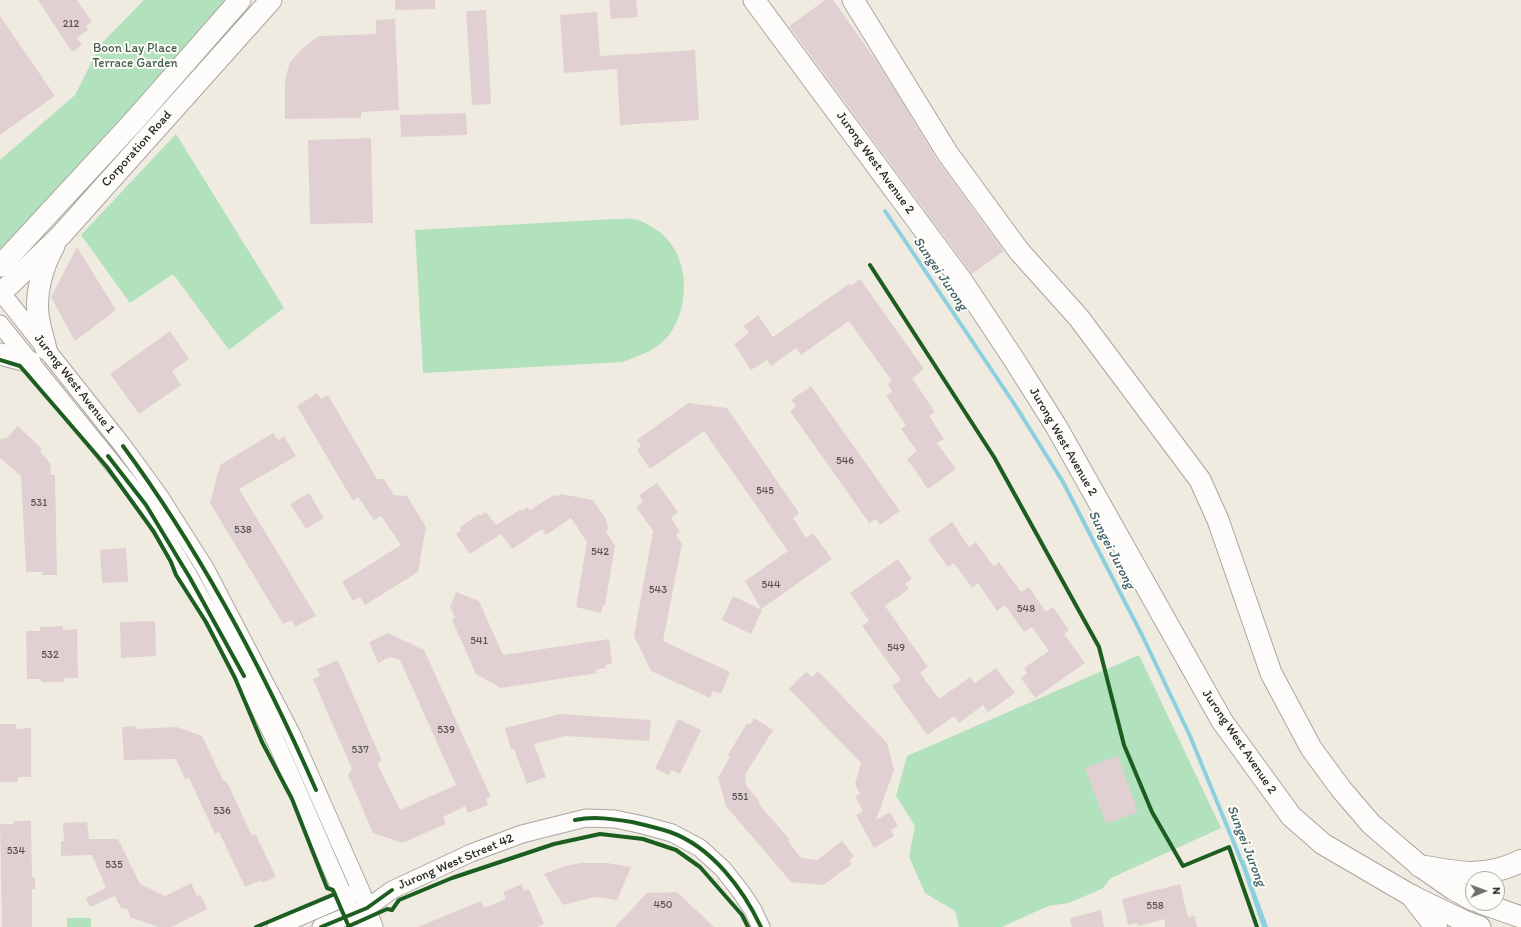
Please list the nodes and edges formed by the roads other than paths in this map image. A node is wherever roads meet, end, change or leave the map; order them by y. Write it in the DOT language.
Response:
graph roads {
  1 [pos="240,0"];
  2 [pos="754,0"];
  3 [pos="853,0"];
  4 [pos="265,2"];
  5 [pos="61,235"];
  6 [pos="0,266"];
  7 [pos="1,293"];
  8 [pos="0,324"];
  9 [pos="46,349"];
  10 [pos="0,354"];
  11 [pos="30,362"];
  12 [pos="1521,861"];
  13 [pos="1420,866"];
  14 [pos="392,890"];
  15 [pos="353,894"];
  16 [pos="1412,896"];
  17 [pos="1465,896"];
  18 [pos="1501,911"];
  19 [pos="359,916"];
  20 [pos="1521,917"];
  21 [pos="276,927"];
  22 [pos="321,927"];
  23 [pos="374,927"];
  24 [pos="761,927"];
  25 [pos="1436,927"];
  26 [pos="1480,927"];
  1 -- 6 [label="main road, Corporation Road"];
  2 -- 16 [label="main road, Jurong West Avenue 2"];
  3 -- 13 [label="main road"];
  4 -- 5 [label="main road, Corporation Road"];
  5 -- 7 [label="main road, Corporation Road"];
  5 -- 9 [label="main road"];
  7 -- 9 [label="street, Jurong West Avenue 1"];
  8 -- 11 [label="street, Jurong West Avenue 1"];
  9 -- 15 [label="street, Jurong West Avenue 1"];
  10 -- 11 [label="main road"];
  11 -- 15 [label="street, Jurong West Avenue 1"];
  12 -- 13 [label="highway"];
  13 -- 17 [label="main road"];
  14 -- 15 [label="street, Jurong West Street 42"];
  14 -- 19 [label="street, Jurong West Street 42"];
  14 -- 24 [label="street, Jurong West Street 42"];
  15 -- 19 [label="street, Jurong West Avenue 1"];
  15 -- 21 [label="street"];
  16 -- 25 [label="highway"];
  16 -- 26 [label="main road, Jurong West Avenue 2"];
  18 -- 20 [label="main road"];
  19 -- 22 [label="street, Jurong West Street 42"];
  19 -- 23 [label="street, Jurong West Avenue 1"];
}
